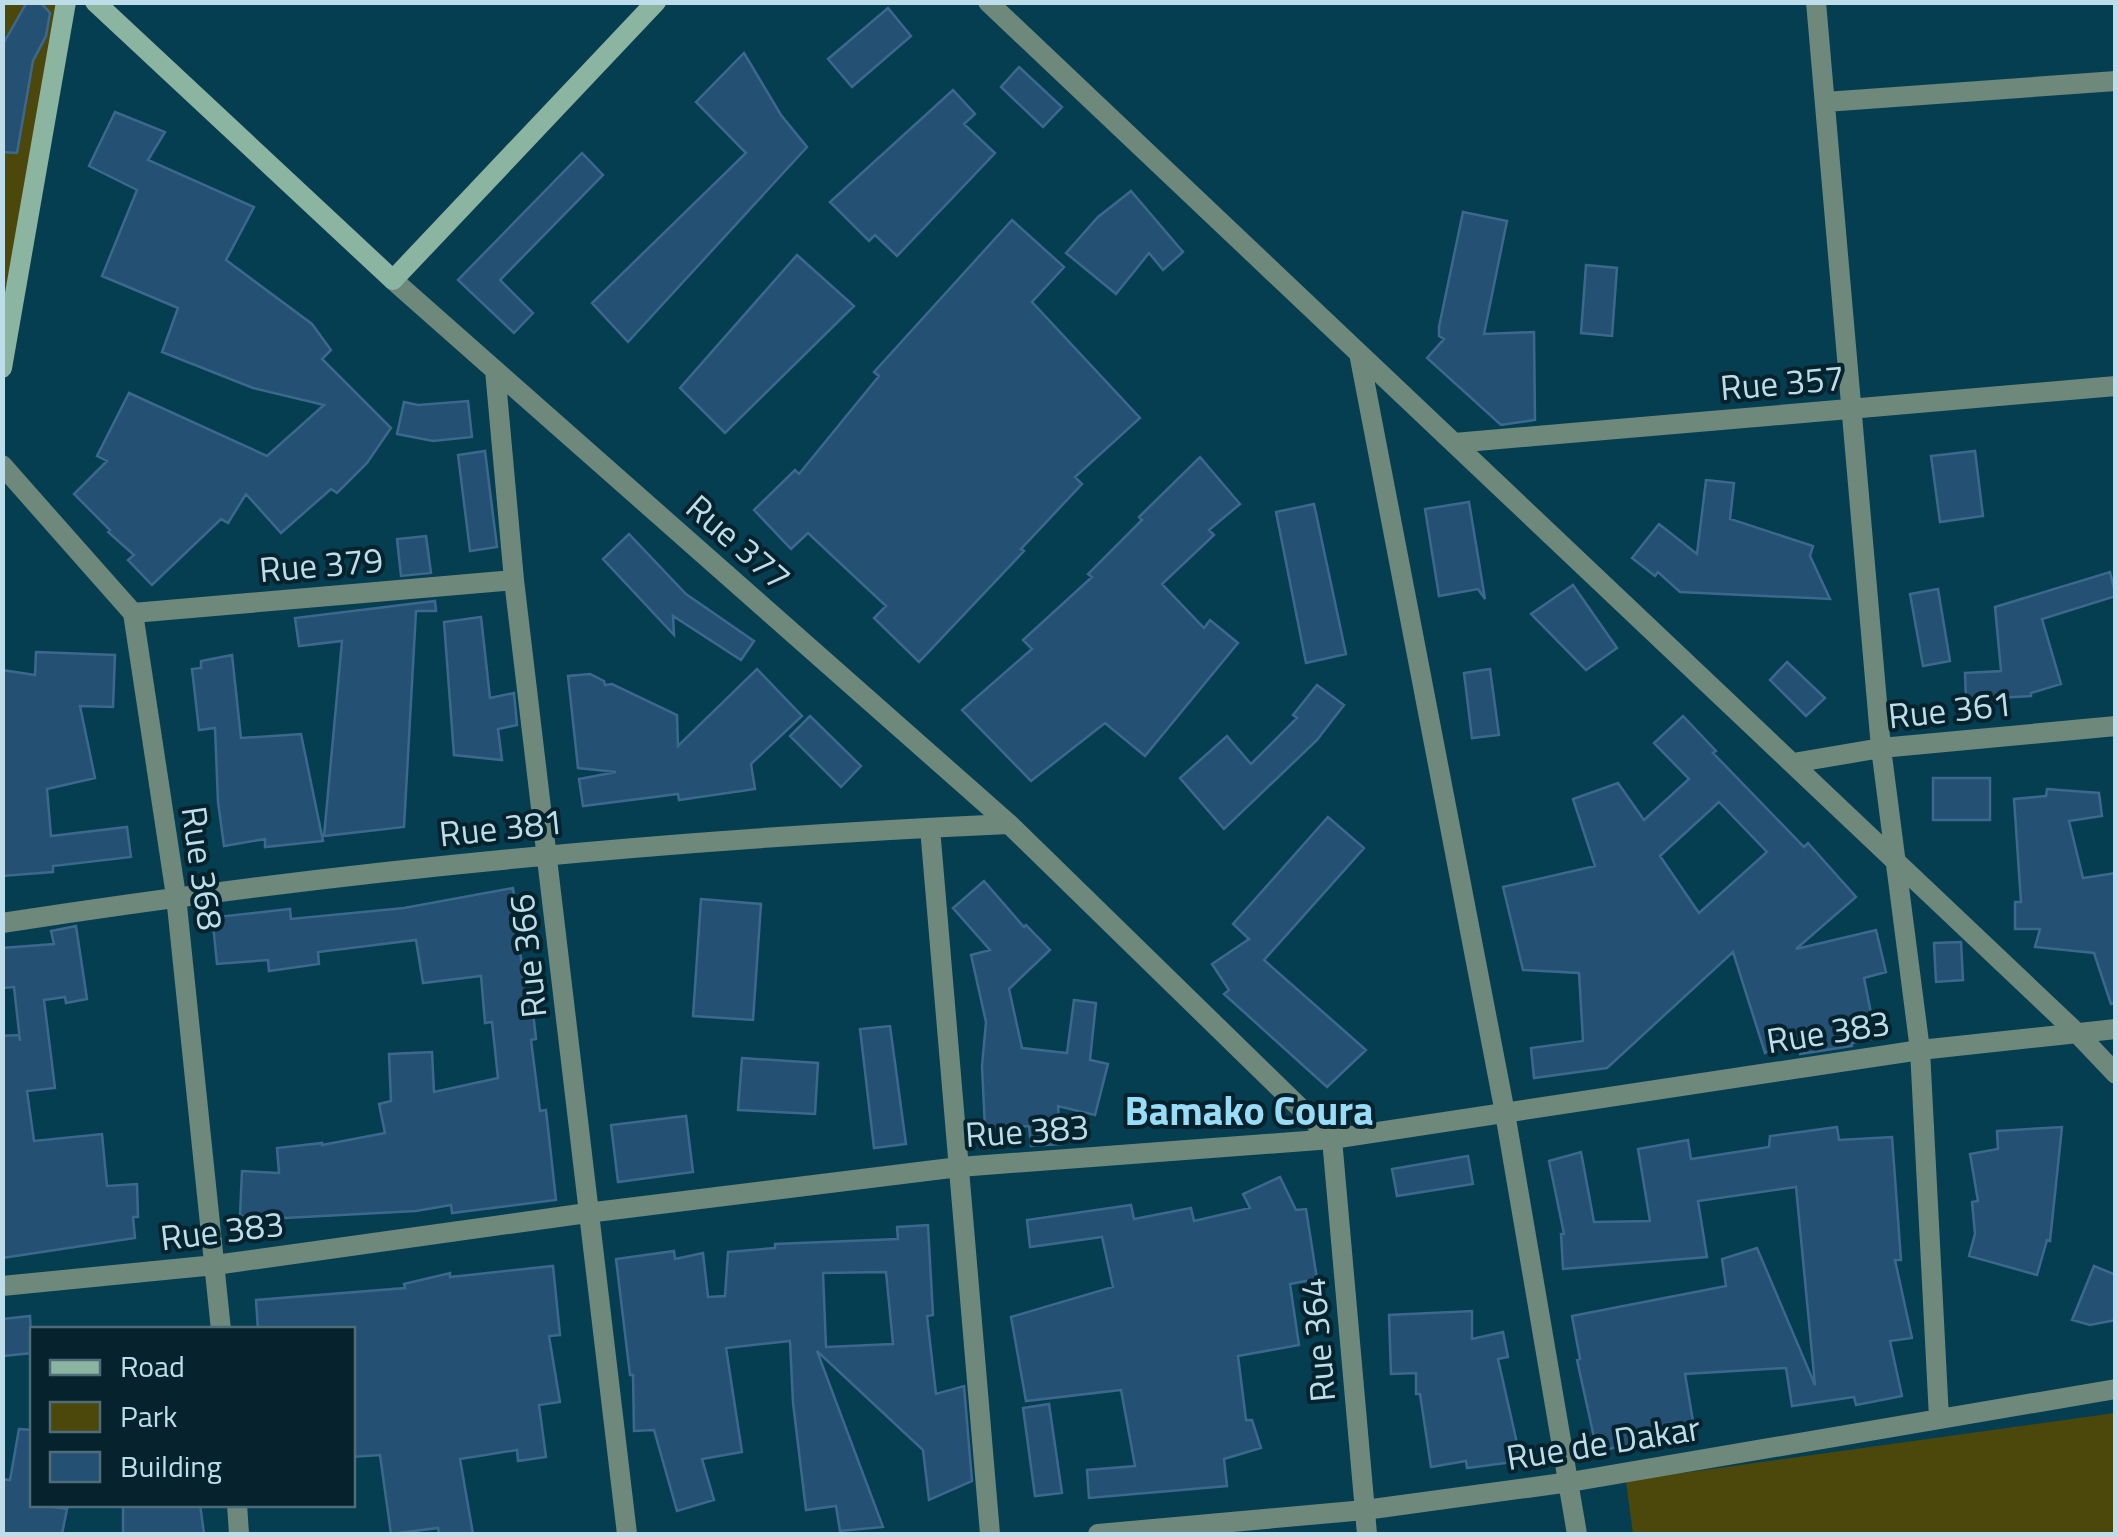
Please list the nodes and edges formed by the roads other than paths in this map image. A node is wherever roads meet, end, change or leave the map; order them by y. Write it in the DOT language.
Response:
graph roads {
  1 [pos="66,2"];
  2 [pos="95,2"];
  3 [pos="656,2"];
  4 [pos="988,2"];
  5 [pos="1816,2"];
  6 [pos="2116,81"];
  7 [pos="1824,102"];
  8 [pos="393,280"];
  9 [pos="1359,354"];
  10 [pos="2,368"];
  11 [pos="495,370"];
  12 [pos="2116,386"];
  13 [pos="1852,408"];
  14 [pos="1454,443"];
  15 [pos="2,465"];
  16 [pos="514,580"];
  17 [pos="133,613"];
  18 [pos="2116,726"];
  19 [pos="1880,748"];
  20 [pos="1792,764"];
  21 [pos="1010,824"];
  22 [pos="930,828"];
  23 [pos="549,853"];
  24 [pos="1895,860"];
  25 [pos="176,896"];
  26 [pos="2,923"];
  27 [pos="2116,1029"];
  28 [pos="2077,1033"];
  29 [pos="1920,1050"];
  30 [pos="2116,1074"];
  31 [pos="1505,1113"];
  32 [pos="1332,1139"];
  33 [pos="959,1167"];
  34 [pos="587,1213"];
  35 [pos="215,1265"];
  36 [pos="2,1286"];
  37 [pos="221,1327"];
  38 [pos="2116,1389"];
  39 [pos="1939,1418"];
  40 [pos="1570,1482"];
  41 [pos="236,1507"];
  42 [pos="1364,1510"];
  43 [pos="239,1534"];
  44 [pos="627,1534"];
  45 [pos="990,1534"];
  46 [pos="1098,1534"];
  47 [pos="1367,1534"];
  48 [pos="1577,1534"];
  1 -- 10 [label="main road"];
  2 -- 8 [label="main road, Rue 377"];
  3 -- 8 [label="main road"];
  4 -- 9 [label="street"];
  5 -- 7 [label="street"];
  6 -- 7 [label="street"];
  7 -- 13 [label="street"];
  8 -- 11 [label="street, Rue 377"];
  9 -- 14 [label="street"];
  9 -- 31 [label="street"];
  11 -- 16 [label="street, Rue 366"];
  11 -- 21 [label="street, Rue 377"];
  12 -- 13 [label="street, Rue 357"];
  13 -- 14 [label="street, Rue 357"];
  13 -- 19 [label="street"];
  14 -- 20 [label="street"];
  15 -- 17 [label="street"];
  16 -- 17 [label="street, Rue 379"];
  16 -- 23 [label="street, Rue 366"];
  17 -- 25 [label="street, Rue 368"];
  18 -- 19 [label="street, Rue 361"];
  19 -- 20 [label="street, Rue 361"];
  19 -- 24 [label="street"];
  20 -- 24 [label="street"];
  21 -- 22 [label="street, Rue 381"];
  21 -- 32 [label="street, Rue 377"];
  22 -- 23 [label="street, Rue 381"];
  22 -- 33 [label="street"];
  23 -- 25 [label="street, Rue 381"];
  23 -- 34 [label="street, Rue 366"];
  24 -- 28 [label="street"];
  24 -- 29 [label="street"];
  25 -- 26 [label="street, Rue 381"];
  25 -- 35 [label="street, Rue 368"];
  27 -- 28 [label="street, Rue 383"];
  28 -- 29 [label="street, Rue 383"];
  28 -- 30 [label="street"];
  29 -- 31 [label="street, Rue 383"];
  29 -- 39 [label="street"];
  31 -- 32 [label="street, Rue 383"];
  31 -- 40 [label="street"];
  32 -- 33 [label="street, Rue 383"];
  32 -- 42 [label="street, Rue 364"];
  33 -- 34 [label="street, Rue 383"];
  33 -- 45 [label="street"];
  34 -- 35 [label="street, Rue 383"];
  34 -- 44 [label="street, Rue 366"];
  35 -- 36 [label="street, Rue 383"];
  35 -- 37 [label="street, Rue 368"];
  38 -- 39 [label="street, Rue de Dakar"];
  39 -- 40 [label="street, Rue de Dakar"];
  40 -- 42 [label="street, Rue de Dakar"];
  40 -- 48 [label="street"];
  41 -- 43 [label="street"];
  42 -- 46 [label="street, Rue de Dakar"];
  42 -- 47 [label="street, Rue 364"];
}
